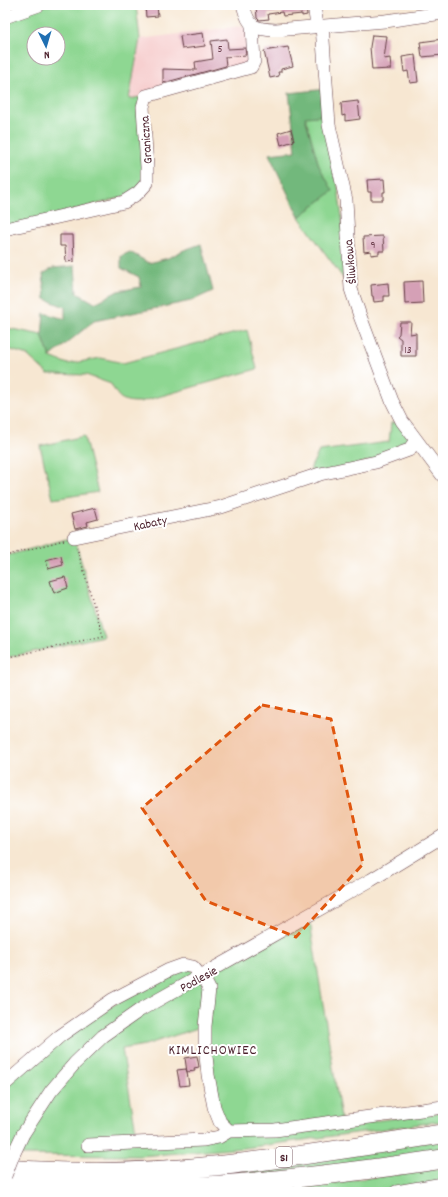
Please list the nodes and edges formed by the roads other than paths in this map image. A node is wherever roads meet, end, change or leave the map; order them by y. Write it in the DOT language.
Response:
graph roads {
  1 [pos="39,5"];
  2 [pos="243,5"];
  3 [pos="314,5"];
  4 [pos="443,13"];
  5 [pos="5,17"];
  6 [pos="320,26"];
  7 [pos="252,27"];
  8 [pos="5,229"];
  9 [pos="416,440"];
  10 [pos="443,476"];
  11 [pos="74,537"];
  12 [pos="443,836"];
  13 [pos="201,976"];
  14 [pos="5,1084"];
  15 [pos="443,1107"];
  16 [pos="228,1130"];
  17 [pos="443,1134"];
  18 [pos="88,1145"];
  19 [pos="443,1159"];
  20 [pos="5,1169"];
  21 [pos="5,1176"];
  22 [pos="443,1184"];
  23 [pos="5,1187"];
  24 [pos="396,1192"];
  1 -- 5 [label="street"];
  2 -- 7 [label="street, Graniczna"];
  3 -- 6 [label="street, Śliwkowa"];
  4 -- 6 [label="street"];
  6 -- 7 [label="street"];
  6 -- 9 [label="street, Śliwkowa"];
  7 -- 8 [label="street, Graniczna"];
  9 -- 10 [label="street, Śliwkowa"];
  9 -- 11 [label="street, Kabaty"];
  12 -- 13 [label="street, Podlesie"];
  13 -- 14 [label="street"];
  13 -- 16 [label="street"];
  13 -- 21 [label="street, Podlesie, bridge"];
  15 -- 16 [label="street"];
  16 -- 18 [label="street"];
  17 -- 20 [label="highway, S1"];
  19 -- 23 [label="highway, S1"];
  22 -- 24 [label="street"];
}
